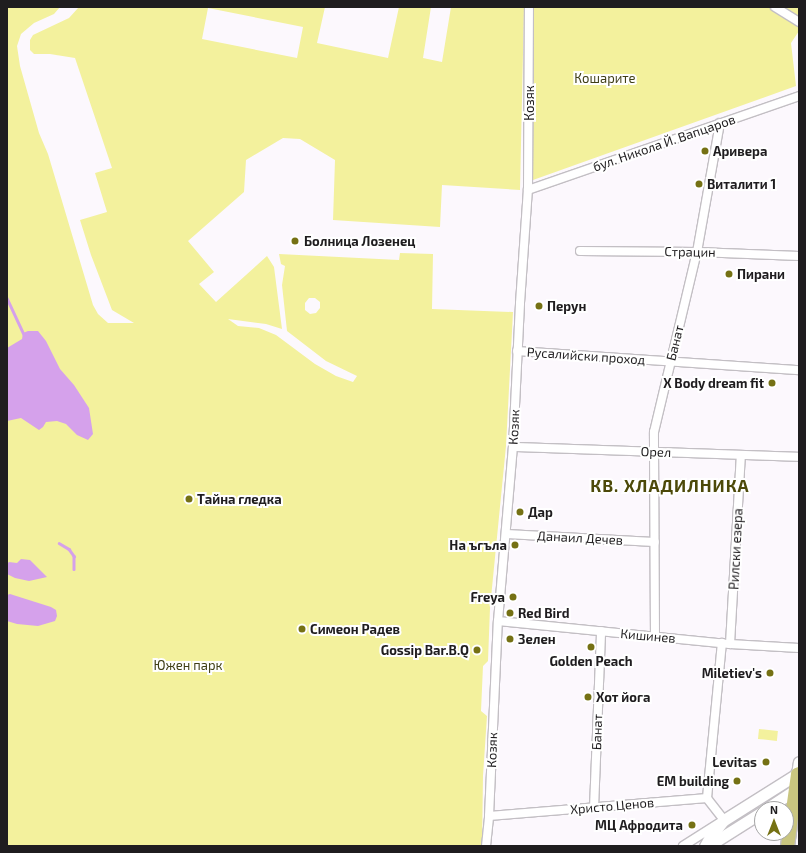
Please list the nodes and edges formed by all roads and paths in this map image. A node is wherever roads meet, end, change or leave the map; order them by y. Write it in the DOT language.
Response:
graph roads {
  1 [pos="529,7"];
  2 [pos="775,7"];
  3 [pos="799,22"];
  4 [pos="799,96"];
  5 [pos="720,123"];
  6 [pos="528,190"];
  7 [pos="580,251"];
  8 [pos="697,252"];
  9 [pos="799,256"];
  10 [pos="517,351"];
  11 [pos="670,363"];
  12 [pos="799,370"];
  13 [pos="513,446"];
  14 [pos="654,452"];
  15 [pos="741,455"];
  16 [pos="799,458"];
  17 [pos="506,534"];
  18 [pos="655,542"];
  19 [pos="498,621"];
  20 [pos="601,632"];
  21 [pos="655,637"];
  22 [pos="726,643"];
  23 [pos="799,648"];
  24 [pos="798,770"];
  25 [pos="797,789"];
  26 [pos="707,798"];
  27 [pos="778,801"];
  28 [pos="594,808"];
  29 [pos="489,816"];
  30 [pos="754,817"];
  31 [pos="724,820"];
  32 [pos="486,846"];
  33 [pos="683,846"];
  34 [pos="705,846"];
  35 [pos="708,846"];
  36 [pos="787,846"];
  1 -- 6 [label="street, Козяк"];
  2 -- 3 [label="street"];
  4 -- 5 [label="street, бул. Никола Й. Вапцаров"];
  5 -- 6 [label="street, бул. Никола Й. Вапцаров"];
  5 -- 8 [label="street, Банат"];
  6 -- 10 [label="street, Козяк"];
  7 -- 8 [label="street, Страцин"];
  8 -- 9 [label="street, Страцин"];
  8 -- 11 [label="street, Банат"];
  10 -- 11 [label="street, Русалийски проход"];
  10 -- 13 [label="street, Козяк"];
  11 -- 12 [label="street, Русалийски проход"];
  11 -- 14 [label="street, Банат"];
  13 -- 14 [label="street, Орел"];
  13 -- 17 [label="street, Козяк"];
  14 -- 15 [label="street, Орел"];
  14 -- 18 [label="street, Банат"];
  15 -- 16 [label="street, Орел"];
  15 -- 22 [label="street, Рилски езера"];
  17 -- 18 [label="street, Данаил Дечев"];
  17 -- 19 [label="street, Козяк"];
  18 -- 21 [label="street, Банат"];
  19 -- 20 [label="street, Кишинев"];
  19 -- 29 [label="street, Козяк"];
  20 -- 21 [label="street, Кишинев"];
  20 -- 28 [label="street, Банат"];
  21 -- 22 [label="street, Кишинев"];
  22 -- 23 [label="street, Кишинев"];
  22 -- 26 [label="street, Рилски езера"];
  24 -- 25 [label="main road"];
  24 -- 31 [label="main road"];
  25 -- 27 [label="main road"];
  25 -- 36 [label="main road"];
  26 -- 28 [label="street, Христо Ценов"];
  26 -- 31 [label="street"];
  28 -- 29 [label="street, Христо Ценов"];
  29 -- 32 [label="street, Козяк"];
  30 -- 35 [label="main road"];
  31 -- 33 [label="street"];
  31 -- 34 [label="main road"];
}
